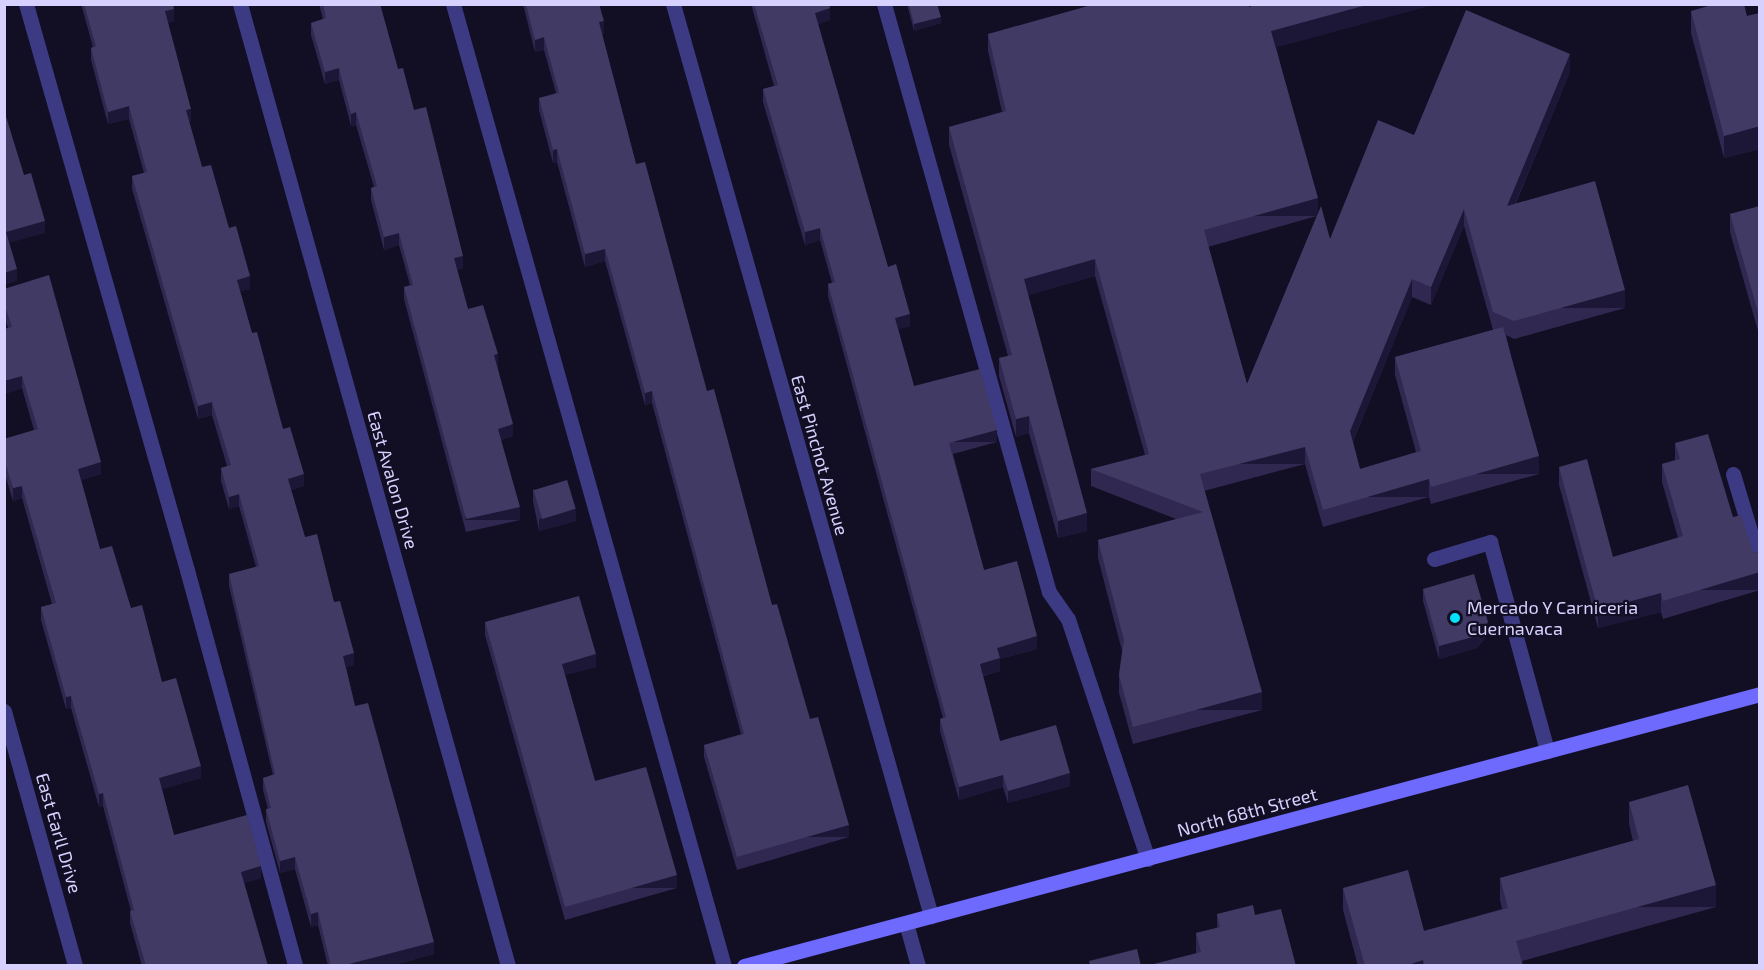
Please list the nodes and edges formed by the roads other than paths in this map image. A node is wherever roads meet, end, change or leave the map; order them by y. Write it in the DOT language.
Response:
graph roads {
  1 [pos="26,4"];
  2 [pos="240,4"];
  3 [pos="453,4"];
  4 [pos="673,4"];
  5 [pos="884,4"];
  6 [pos="1733,474"];
  7 [pos="1434,559"];
  8 [pos="1760,564"];
  9 [pos="1760,694"];
  10 [pos="4,711"];
  11 [pos="1547,751"];
  12 [pos="1148,859"];
  13 [pos="931,916"];
  14 [pos="906,923"];
  15 [pos="75,966"];
  16 [pos="295,966"];
  17 [pos="508,966"];
  18 [pos="724,966"];
  19 [pos="744,966"];
  20 [pos="918,966"];
  1 -- 16 [label="street"];
  2 -- 17 [label="street, East Avalon Drive"];
  3 -- 18 [label="street"];
  4 -- 13 [label="street, East Pinchot Avenue"];
  5 -- 12 [label="street"];
  6 -- 8 [label="street"];
  7 -- 11 [label="street"];
  9 -- 11 [label="main road, North 68th Street"];
  10 -- 15 [label="street, East Earll Drive"];
  11 -- 12 [label="main road, North 68th Street"];
  12 -- 13 [label="main road, North 68th Street"];
  13 -- 14 [label="main road, North 68th Street"];
  14 -- 19 [label="main road, North 68th Street"];
  14 -- 20 [label="street"];
}
